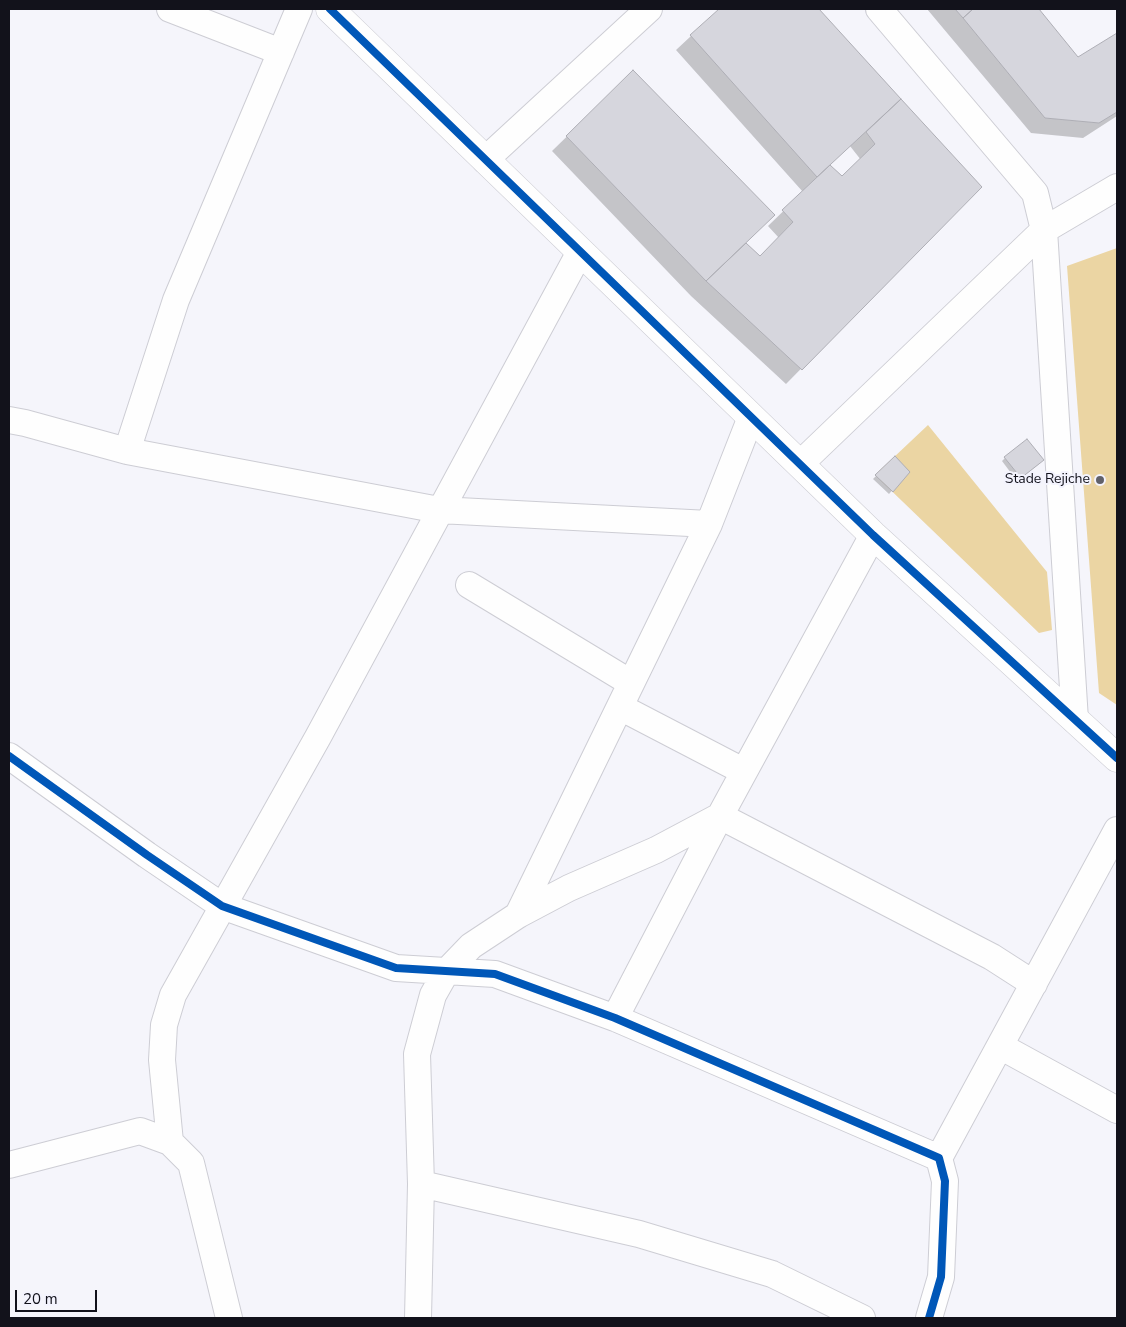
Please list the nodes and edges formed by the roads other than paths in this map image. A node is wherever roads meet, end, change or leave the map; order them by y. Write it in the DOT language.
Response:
graph roads {
  1 [pos="170,9"];
  2 [pos="299,9"];
  3 [pos="330,9"];
  4 [pos="648,9"];
  5 [pos="879,9"];
  6 [pos="281,52"];
  7 [pos="485,160"];
  8 [pos="1117,187"];
  9 [pos="1044,230"];
  10 [pos="580,252"];
  11 [pos="751,417"];
  12 [pos="9,420"];
  13 [pos="128,451"];
  14 [pos="800,464"];
  15 [pos="439,510"];
  16 [pos="709,524"];
  17 [pos="872,534"];
  18 [pos="469,585"];
  19 [pos="631,683"];
  20 [pos="620,706"];
  21 [pos="1075,720"];
  22 [pos="9,756"];
  23 [pos="1117,758"];
  24 [pos="744,771"];
  25 [pos="720,816"];
  26 [pos="1117,830"];
  27 [pos="222,906"];
  28 [pos="518,915"];
  29 [pos="446,972"];
  30 [pos="1034,984"];
  31 [pos="615,1018"];
  32 [pos="1000,1046"];
  33 [pos="1117,1110"];
  34 [pos="170,1142"];
  35 [pos="940,1158"];
  36 [pos="9,1165"];
  37 [pos="422,1184"];
  38 [pos="229,1318"];
  39 [pos="418,1318"];
  40 [pos="862,1318"];
  41 [pos="929,1318"];
  1 -- 6 [label="street"];
  2 -- 6 [label="street"];
  3 -- 7 [label="street"];
  4 -- 7 [label="street"];
  5 -- 9 [label="street"];
  6 -- 13 [label="street"];
  7 -- 10 [label="street"];
  8 -- 9 [label="street"];
  9 -- 14 [label="street"];
  9 -- 21 [label="street"];
  10 -- 11 [label="street"];
  10 -- 15 [label="street"];
  11 -- 14 [label="street"];
  11 -- 16 [label="street"];
  12 -- 13 [label="street"];
  13 -- 15 [label="street"];
  14 -- 17 [label="street"];
  15 -- 16 [label="street"];
  15 -- 27 [label="street"];
  16 -- 19 [label="street"];
  17 -- 21 [label="street"];
  17 -- 24 [label="street"];
  18 -- 19 [label="street"];
  19 -- 20 [label="street"];
  20 -- 24 [label="street"];
  20 -- 28 [label="street"];
  21 -- 23 [label="street"];
  22 -- 27 [label="street"];
  24 -- 25 [label="street"];
  25 -- 28 [label="street"];
  25 -- 30 [label="street"];
  25 -- 31 [label="street"];
  26 -- 30 [label="street"];
  27 -- 29 [label="street"];
  27 -- 34 [label="street"];
  28 -- 29 [label="street"];
  29 -- 31 [label="street"];
  29 -- 37 [label="street"];
  30 -- 32 [label="street"];
  31 -- 35 [label="street"];
  32 -- 33 [label="street"];
  32 -- 35 [label="street"];
  34 -- 36 [label="street"];
  34 -- 38 [label="street"];
  35 -- 41 [label="street"];
  37 -- 39 [label="street"];
  37 -- 40 [label="street"];
}
